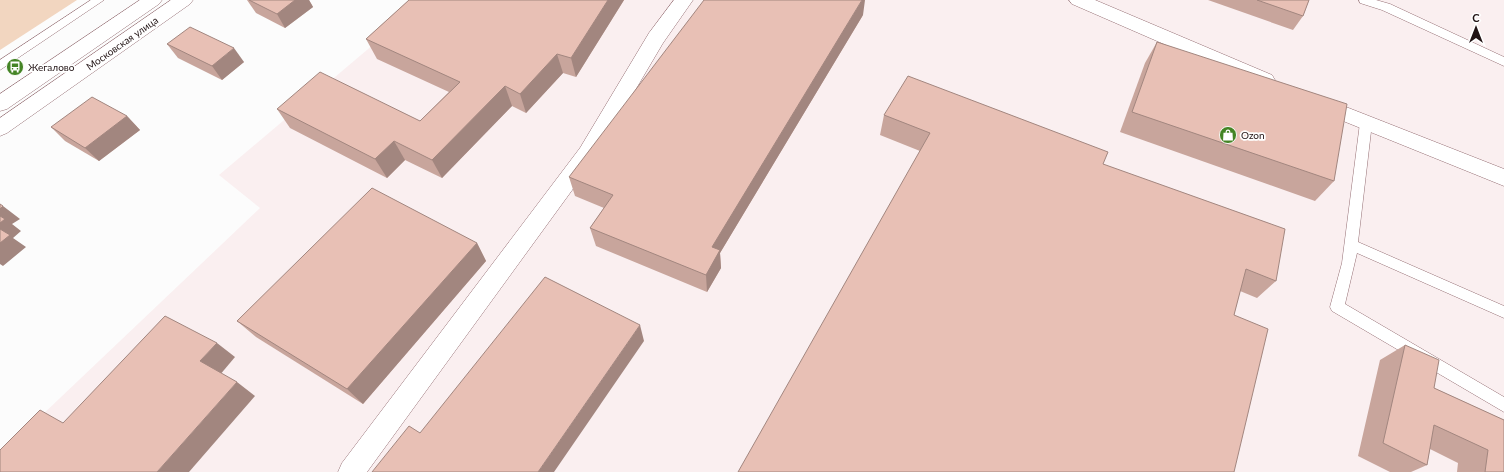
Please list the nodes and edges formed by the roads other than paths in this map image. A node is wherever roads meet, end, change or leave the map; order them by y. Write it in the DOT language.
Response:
graph roads {
  1 [pos="99,0"];
  2 [pos="153,0"];
  3 [pos="184,0"];
  4 [pos="684,0"];
  5 [pos="1078,0"];
  6 [pos="1364,0"];
  7 [pos="1504,62"];
  8 [pos="0,66"];
  9 [pos="1279,86"];
  10 [pos="1301,95"];
  11 [pos="0,104"];
  12 [pos="1366,123"];
  13 [pos="0,128"];
  14 [pos="1504,178"];
  15 [pos="1351,244"];
  16 [pos="1504,312"];
  17 [pos="1504,405"];
  18 [pos="351,472"];
  1 -- 8 [label="lane"];
  2 -- 11 [label="street, Московская улица"];
  3 -- 13 [label="street, Московская улица"];
  4 -- 18 [label="street"];
  5 -- 9 [label="street"];
  6 -- 7 [label="lane"];
  10 -- 12 [label="street"];
  12 -- 14 [label="street"];
  12 -- 15 [label="lane"];
  15 -- 16 [label="lane"];
  15 -- 17 [label="lane"];
}
